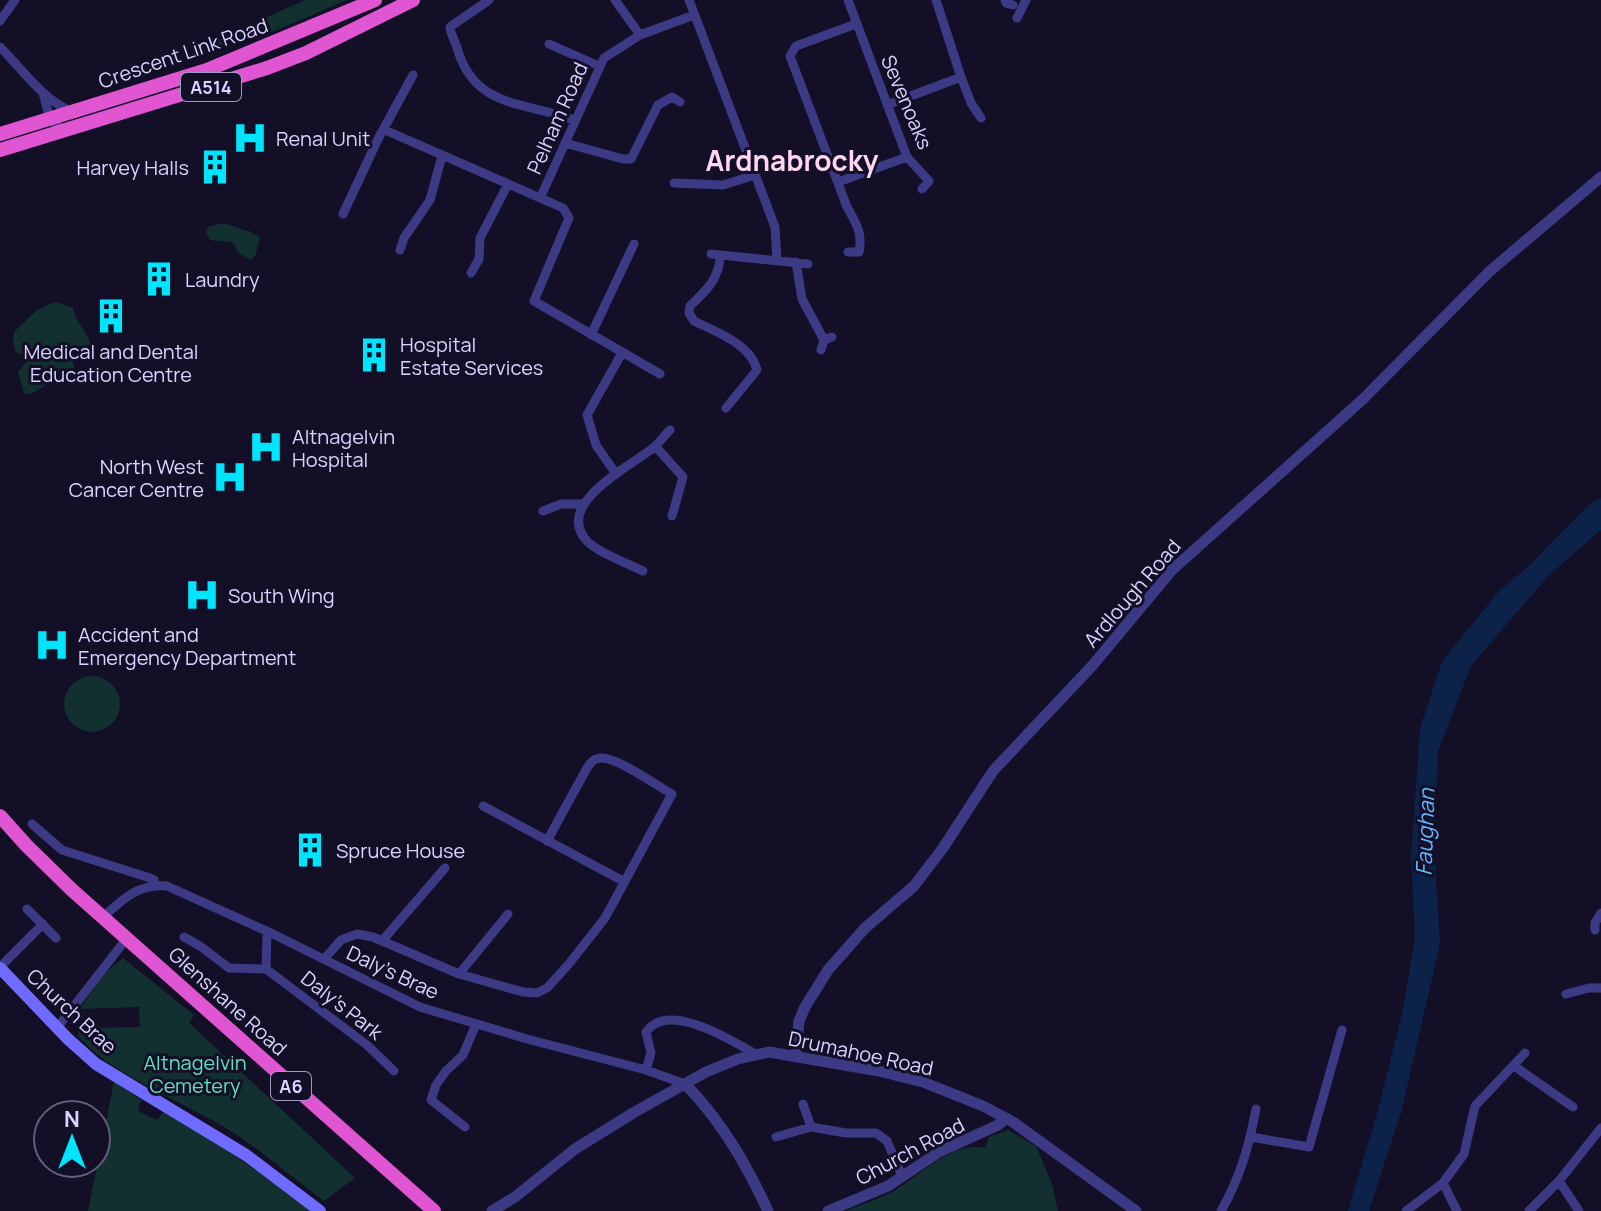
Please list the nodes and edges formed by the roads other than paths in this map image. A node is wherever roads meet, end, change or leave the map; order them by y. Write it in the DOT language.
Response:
graph roads {
  1 [pos="15,0"];
  2 [pos="375,0"];
  3 [pos="413,0"];
  4 [pos="489,0"];
  5 [pos="615,0"];
  6 [pos="689,0"];
  7 [pos="848,0"];
  8 [pos="936,0"];
  9 [pos="1026,0"];
  10 [pos="694,15"];
  11 [pos="1017,18"];
  12 [pos="0,21"];
  13 [pos="856,24"];
  14 [pos="640,35"];
  15 [pos="549,44"];
  16 [pos="0,47"];
  17 [pos="599,66"];
  18 [pos="413,75"];
  19 [pos="961,77"];
  20 [pos="43,93"];
  21 [pos="680,102"];
  22 [pos="887,105"];
  23 [pos="73,112"];
  24 [pos="981,118"];
  25 [pos="50,119"];
  26 [pos="574,120"];
  27 [pos="385,130"];
  28 [pos="65,132"];
  29 [pos="0,134"];
  30 [pos="565,143"];
  31 [pos="0,150"];
  32 [pos="442,156"];
  33 [pos="907,157"];
  34 [pos="755,175"];
  35 [pos="1601,177"];
  36 [pos="680,180"];
  37 [pos="838,182"];
  38 [pos="508,184"];
  39 [pos="922,189"];
  40 [pos="541,196"];
  41 [pos="343,214"];
  42 [pos="634,244"];
  43 [pos="400,250"];
  44 [pos="848,252"];
  45 [pos="777,260"];
  46 [pos="796,262"];
  47 [pos="808,264"];
  48 [pos="471,273"];
  49 [pos="591,335"];
  50 [pos="826,343"];
  51 [pos="622,353"];
  52 [pos="660,374"];
  53 [pos="726,408"];
  54 [pos="670,430"];
  55 [pos="656,447"];
  56 [pos="616,474"];
  57 [pos="582,504"];
  58 [pos="543,511"];
  59 [pos="672,516"];
  60 [pos="643,571"];
  61 [pos="483,806"];
  62 [pos="0,816"];
  63 [pos="32,824"];
  64 [pos="547,841"];
  65 [pos="445,868"];
  66 [pos="623,881"];
  67 [pos="154,885"];
  68 [pos="27,909"];
  69 [pos="1601,913"];
  70 [pos="508,914"];
  71 [pos="103,917"];
  72 [pos="43,924"];
  73 [pos="1595,930"];
  74 [pos="267,931"];
  75 [pos="184,937"];
  76 [pos="56,938"];
  77 [pos="127,938"];
  78 [pos="382,941"];
  79 [pos="324,959"];
  80 [pos="266,969"];
  81 [pos="459,974"];
  82 [pos="2,975"];
  83 [pos="1601,988"];
  84 [pos="1566,994"];
  85 [pos="476,1024"];
  86 [pos="57,1028"];
  87 [pos="1342,1030"];
  88 [pos="1525,1053"];
  89 [pos="757,1055"];
  90 [pos="796,1055"];
  91 [pos="1514,1066"];
  92 [pos="646,1070"];
  93 [pos="394,1071"];
  94 [pos="685,1084"];
  95 [pos="803,1104"];
  96 [pos="1573,1107"];
  97 [pos="1256,1109"];
  98 [pos="1006,1118"];
  99 [pos="465,1127"];
  100 [pos="811,1127"];
  101 [pos="1601,1128"];
  102 [pos="776,1137"];
  103 [pos="1251,1137"];
  104 [pos="902,1176"];
  105 [pos="1559,1181"];
  106 [pos="1443,1183"];
  107 [pos="320,1211"];
  108 [pos="434,1211"];
  109 [pos="492,1211"];
  110 [pos="768,1211"];
  111 [pos="828,1211"];
  112 [pos="1136,1211"];
  113 [pos="1221,1211"];
  114 [pos="1406,1211"];
  115 [pos="1457,1211"];
  116 [pos="1529,1211"];
  117 [pos="1579,1211"];
  1 -- 12 [label="street"];
  2 -- 23 [label="highway, Crescent Link Road / A514"];
  3 -- 28 [label="highway, Crescent Link Road / A514"];
  4 -- 26 [label="street"];
  5 -- 14 [label="street"];
  6 -- 10 [label="street"];
  7 -- 13 [label="street, Sevenoaks"];
  8 -- 19 [label="street"];
  9 -- 11 [label="street"];
  10 -- 14 [label="street, Pelham Road"];
  10 -- 34 [label="street"];
  13 -- 22 [label="street, Sevenoaks"];
  13 -- 37 [label="street"];
  14 -- 17 [label="street, Pelham Road"];
  15 -- 17 [label="street"];
  16 -- 20 [label="street"];
  17 -- 26 [label="street, Pelham Road"];
  18 -- 27 [label="street"];
  19 -- 22 [label="street"];
  19 -- 24 [label="street"];
  20 -- 23 [label="street"];
  20 -- 25 [label="street"];
  21 -- 30 [label="street"];
  22 -- 33 [label="street, Sevenoaks"];
  23 -- 25 [label="highway, Crescent Link Road / A514"];
  25 -- 28 [label="street"];
  25 -- 29 [label="highway, Crescent Link Road / A514"];
  26 -- 30 [label="street, Pelham Road"];
  27 -- 32 [label="street, Pelham Road"];
  27 -- 41 [label="street"];
  28 -- 31 [label="highway, Crescent Link Road / A514"];
  30 -- 40 [label="street, Pelham Road"];
  32 -- 38 [label="street, Pelham Road"];
  32 -- 43 [label="street"];
  33 -- 37 [label="street"];
  33 -- 39 [label="street, Sevenoaks"];
  34 -- 36 [label="street"];
  34 -- 45 [label="street"];
  35 -- 90 [label="street, Ardlough Road"];
  37 -- 44 [label="street"];
  38 -- 40 [label="street, Pelham Road"];
  38 -- 48 [label="street, Pelham Road"];
  40 -- 49 [label="street, Pelham Road"];
  42 -- 49 [label="street"];
  45 -- 46 [label="street"];
  45 -- 53 [label="street"];
  46 -- 47 [label="street"];
  46 -- 50 [label="street"];
  49 -- 51 [label="street, Pelham Road"];
  51 -- 52 [label="street, Pelham Road"];
  51 -- 56 [label="street"];
  54 -- 55 [label="street"];
  55 -- 56 [label="street"];
  55 -- 59 [label="street"];
  56 -- 57 [label="street"];
  57 -- 58 [label="street"];
  57 -- 60 [label="street"];
  61 -- 64 [label="street"];
  62 -- 71 [label="highway, Glenshane Road / A6"];
  63 -- 67 [label="street, Daly's Brae"];
  64 -- 66 [label="street"];
  64 -- 66 [label="street"];
  65 -- 78 [label="street"];
  66 -- 81 [label="street"];
  67 -- 71 [label="street"];
  67 -- 74 [label="street, Daly's Brae"];
  68 -- 72 [label="street"];
  69 -- 73 [label="street"];
  70 -- 81 [label="street"];
  71 -- 77 [label="highway, Glenshane Road / A6"];
  72 -- 76 [label="street"];
  72 -- 82 [label="street"];
  74 -- 79 [label="street, Daly's Brae"];
  74 -- 80 [label="street"];
  75 -- 80 [label="street"];
  77 -- 86 [label="street"];
  77 -- 108 [label="highway, Glenshane Road / A6"];
  78 -- 79 [label="street"];
  78 -- 81 [label="street"];
  79 -- 85 [label="street, Daly's Brae"];
  80 -- 93 [label="street, Daly's Park"];
  82 -- 86 [label="main road, Church Brae"];
  83 -- 84 [label="street"];
  85 -- 92 [label="street, Daly's Brae"];
  85 -- 99 [label="street"];
  86 -- 107 [label="main road, Church Brae"];
  87 -- 103 [label="street"];
  88 -- 91 [label="street"];
  89 -- 90 [label="street, Drumahoe Road"];
  89 -- 92 [label="street"];
  89 -- 94 [label="street, Drumahoe Road"];
  90 -- 98 [label="street, Drumahoe Road"];
  91 -- 96 [label="street"];
  91 -- 106 [label="street"];
  92 -- 94 [label="street, Daly's Brae"];
  94 -- 109 [label="street, Drumahoe Road"];
  94 -- 110 [label="street"];
  95 -- 100 [label="street"];
  97 -- 103 [label="street"];
  98 -- 104 [label="street, Church Road"];
  98 -- 112 [label="street, Drumahoe Road"];
  100 -- 102 [label="street"];
  100 -- 104 [label="street"];
  101 -- 105 [label="street"];
  103 -- 113 [label="street"];
  104 -- 111 [label="street, Church Road"];
  105 -- 116 [label="street"];
  105 -- 117 [label="street"];
  106 -- 114 [label="street"];
  106 -- 115 [label="street"];
}
